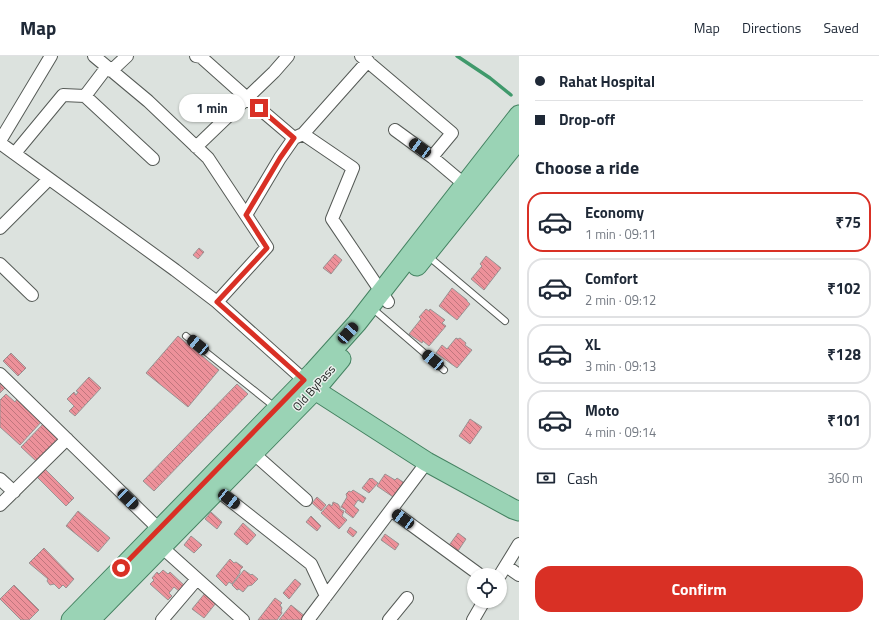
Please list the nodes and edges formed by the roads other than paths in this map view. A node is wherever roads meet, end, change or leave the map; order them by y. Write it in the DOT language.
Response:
graph roads {
  1 [pos="52,56"];
  2 [pos="94,56"];
  3 [pos="127,56"];
  4 [pos="196,56"];
  5 [pos="288,56"];
  6 [pos="365,58"];
  7 [pos="109,69"];
  8 [pos="85,96"];
  9 [pos="247,98"];
  10 [pos="519,115"];
  11 [pos="395,130"];
  12 [pos="299,136"];
  13 [pos="519,139"];
  14 [pos="0,142"];
  15 [pos="196,147"];
  16 [pos="15,153"];
  17 [pos="432,157"];
  18 [pos="153,159"];
  19 [pos="50,179"];
  20 [pos="464,184"];
  21 [pos="246,215"];
  22 [pos="0,228"];
  23 [pos="426,255"];
  24 [pos="0,264"];
  25 [pos="32,295"];
  26 [pos="217,302"];
  27 [pos="379,304"];
  28 [pos="505,321"];
  29 [pos="186,336"];
  30 [pos="444,370"];
  31 [pos="0,374"];
  32 [pos="310,385"];
  33 [pos="277,408"];
  34 [pos="66,439"];
  35 [pos="253,453"];
  36 [pos="427,462"];
  37 [pos="0,479"];
  38 [pos="217,490"];
  39 [pos="14,492"];
  40 [pos="306,500"];
  41 [pos="0,505"];
  42 [pos="391,510"];
  43 [pos="519,511"];
  44 [pos="157,538"];
  45 [pos="519,544"];
  46 [pos="470,568"];
  47 [pos="504,568"];
  48 [pos="507,571"];
  49 [pos="519,575"];
  50 [pos="197,579"];
  51 [pos="326,596"];
  52 [pos="407,598"];
  53 [pos="480,608"];
  54 [pos="71,620"];
  55 [pos="90,620"];
  56 [pos="162,620"];
  57 [pos="243,620"];
  58 [pos="308,620"];
  59 [pos="389,620"];
  60 [pos="472,620"];
  1 -- 14 [label="street"];
  2 -- 7 [label="street"];
  3 -- 7 [label="street"];
  4 -- 9 [label="street"];
  5 -- 9 [label="street"];
  6 -- 12 [label="street"];
  6 -- 17 [label="street"];
  7 -- 8 [label="street"];
  7 -- 15 [label="street"];
  8 -- 16 [label="street"];
  8 -- 18 [label="street"];
  9 -- 12 [label="street"];
  9 -- 15 [label="street"];
  10 -- 20 [label="main road"];
  11 -- 17 [label="street"];
  12 -- 21 [label="street"];
  12 -- 27 [label="street"];
  13 -- 23 [label="main road, Old ByPass"];
  14 -- 16 [label="street"];
  15 -- 21 [label="street"];
  16 -- 19 [label="street"];
  17 -- 20 [label="street"];
  19 -- 22 [label="street"];
  19 -- 26 [label="street"];
  20 -- 27 [label="main road"];
  21 -- 26 [label="street"];
  23 -- 27 [label="main road, Old ByPass"];
  23 -- 28 [label="lane"];
  24 -- 25 [label="street"];
  26 -- 32 [label="street"];
  27 -- 30 [label="lane"];
  27 -- 32 [label="main road, Old ByPass"];
  29 -- 33 [label="lane"];
  31 -- 34 [label="street"];
  32 -- 33 [label="main road"];
  32 -- 35 [label="main road, Old ByPass"];
  32 -- 36 [label="main road"];
  33 -- 44 [label="main road"];
  34 -- 39 [label="street"];
  34 -- 44 [label="street"];
  35 -- 38 [label="main road, Old ByPass"];
  35 -- 40 [label="street"];
  36 -- 42 [label="street"];
  36 -- 43 [label="main road"];
  37 -- 39 [label="street"];
  38 -- 44 [label="main road, Old ByPass"];
  38 -- 51 [label="street"];
  39 -- 41 [label="street"];
  42 -- 46 [label="street"];
  42 -- 51 [label="street"];
  44 -- 50 [label="street"];
  44 -- 54 [label="main road"];
  44 -- 55 [label="main road, Old ByPass"];
  45 -- 47 [label="street"];
  48 -- 49 [label="street"];
  50 -- 56 [label="street"];
  50 -- 57 [label="street"];
  51 -- 58 [label="street"];
  52 -- 59 [label="street"];
  53 -- 60 [label="street"];
}
